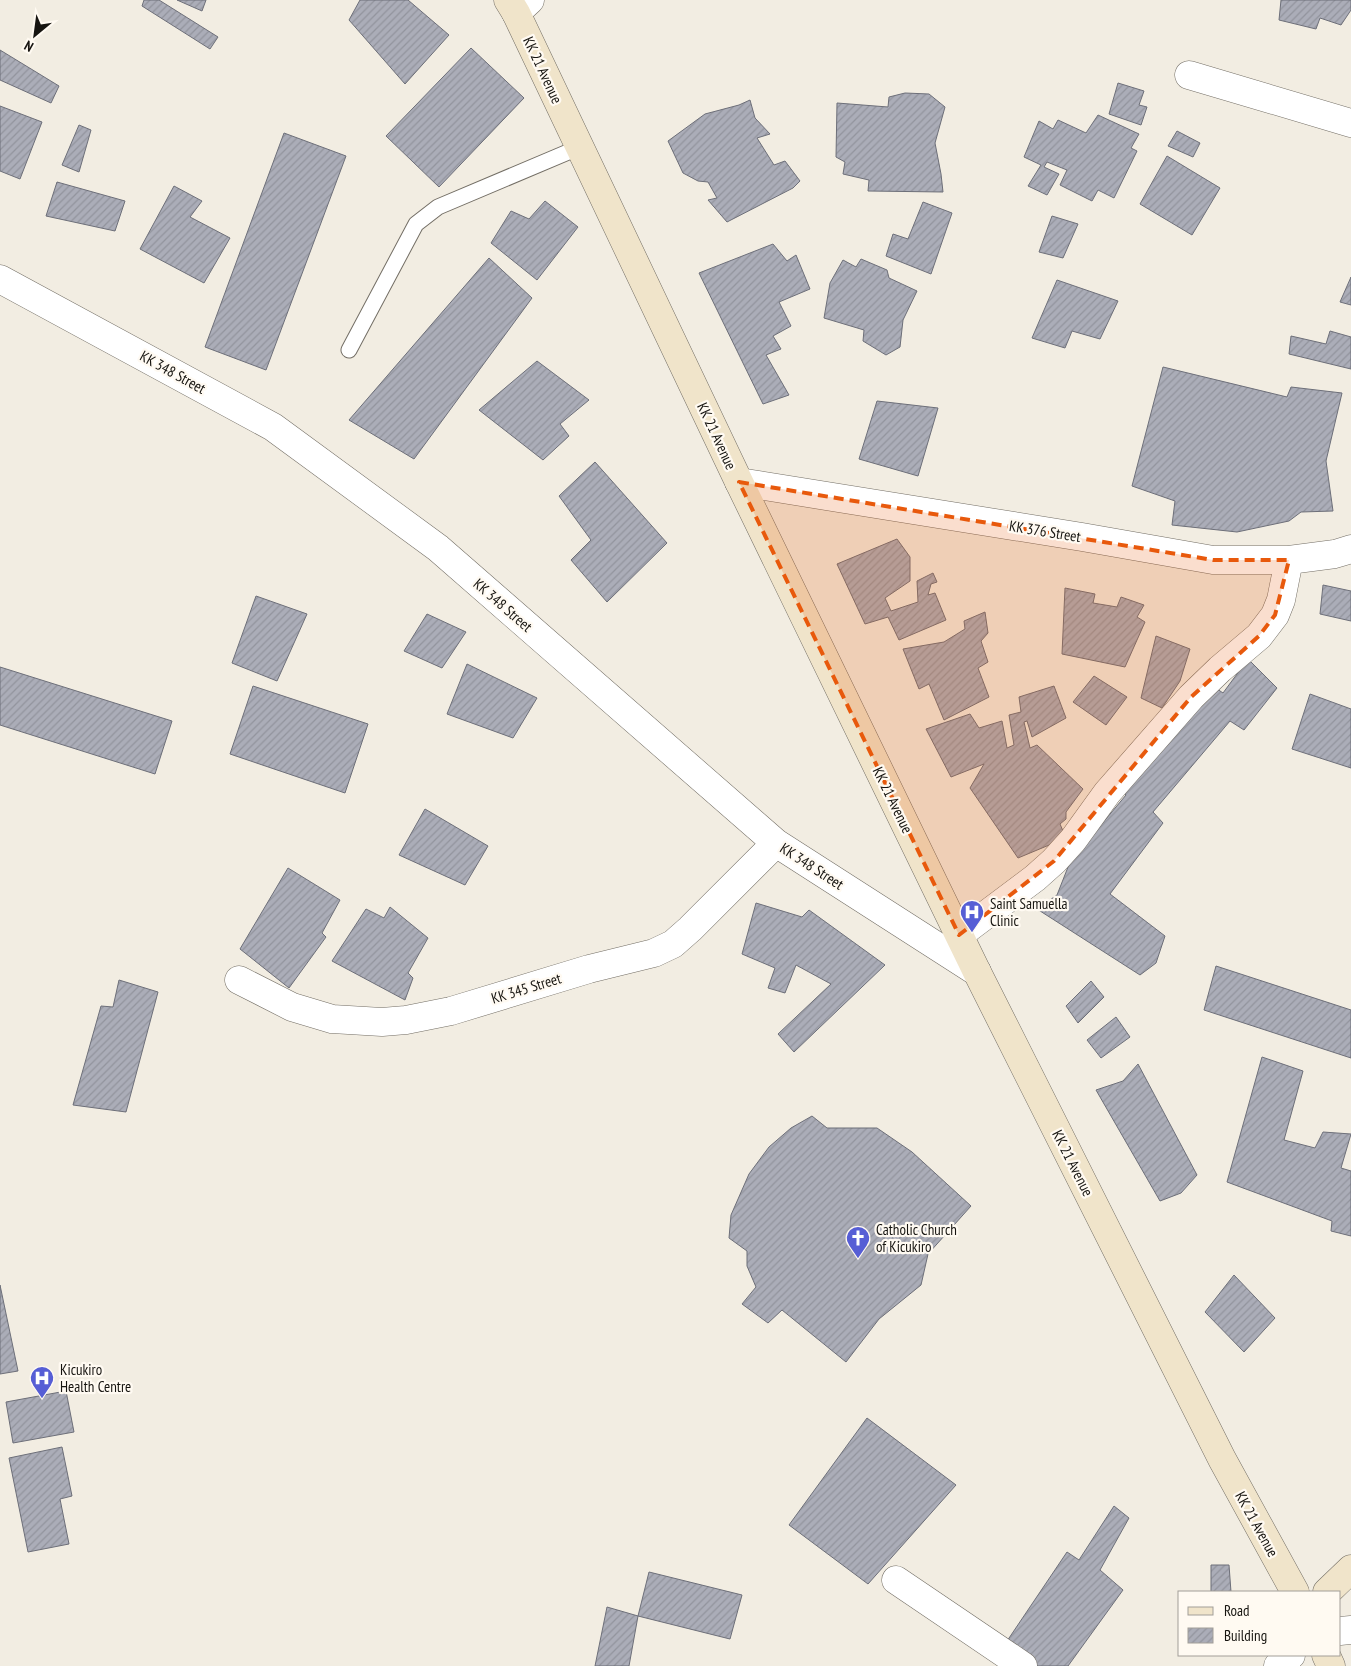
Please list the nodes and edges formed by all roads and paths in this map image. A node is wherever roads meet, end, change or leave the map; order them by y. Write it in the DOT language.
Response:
graph roads {
  1 [pos="518,4"];
  2 [pos="1189,75"];
  3 [pos="1351,123"];
  4 [pos="580,147"];
  5 [pos="0,279"];
  6 [pos="349,350"];
  7 [pos="739,482"];
  8 [pos="1351,550"];
  9 [pos="1289,560"];
  10 [pos="776,843"];
  11 [pos="959,935"];
  12 [pos="977,972"];
  13 [pos="239,980"];
  14 [pos="1351,1569"];
  15 [pos="896,1580"];
  16 [pos="1294,1591"];
  17 [pos="1329,1591"];
  18 [pos="1290,1656"];
  19 [pos="1023,1666"];
  20 [pos="1278,1666"];
  1 -- 4 [label="main road, KK 21 Avenue"];
  2 -- 3 [label="street"];
  4 -- 6 [label="lane"];
  4 -- 7 [label="main road, KK 21 Avenue"];
  5 -- 10 [label="street, KK 348 Street"];
  7 -- 9 [label="street, KK 376 Street"];
  7 -- 11 [label="main road, KK 21 Avenue"];
  8 -- 9 [label="street, KK 376 Street"];
  9 -- 11 [label="street"];
  10 -- 12 [label="street, KK 348 Street"];
  10 -- 13 [label="street, KK 345 Street"];
  11 -- 12 [label="main road, KK 21 Avenue"];
  12 -- 16 [label="main road, KK 21 Avenue"];
  14 -- 17 [label="main road"];
  15 -- 19 [label="street"];
  18 -- 20 [label="street"];
}
